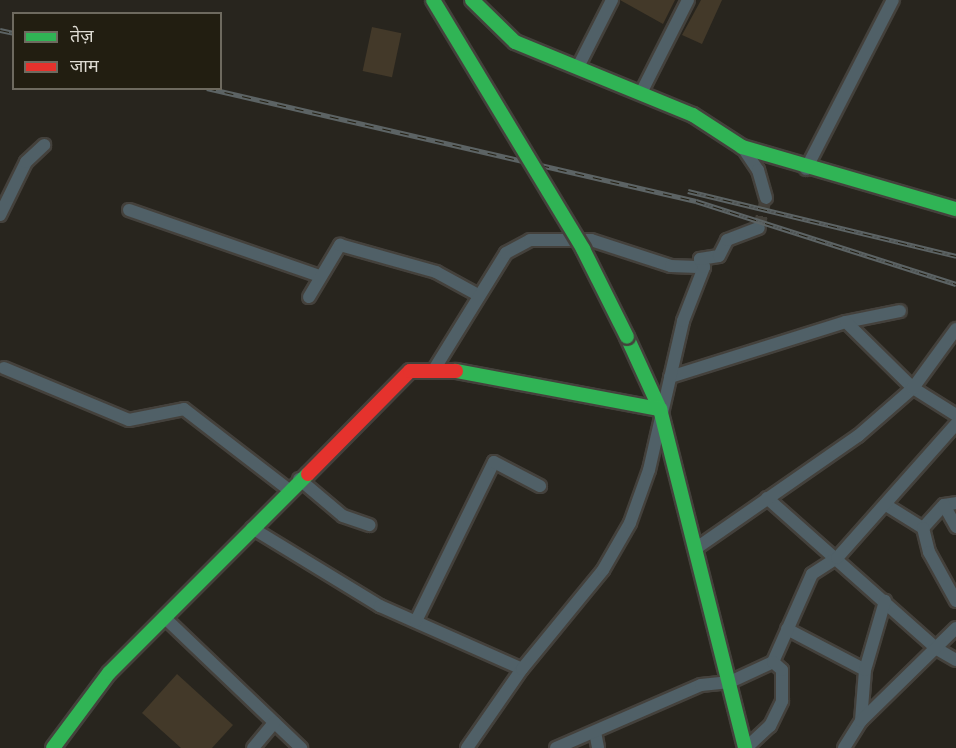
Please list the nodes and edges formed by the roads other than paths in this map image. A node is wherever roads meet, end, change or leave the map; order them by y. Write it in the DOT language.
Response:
graph roads {
  1 [pos="433,0"];
  2 [pos="472,0"];
  3 [pos="612,0"];
  4 [pos="688,0"];
  5 [pos="893,0"];
  6 [pos="578,67"];
  7 [pos="642,93"];
  8 [pos="44,145"];
  9 [pos="742,147"];
  10 [pos="806,169"];
  11 [pos="766,198"];
  12 [pos="955,206"];
  13 [pos="129,210"];
  14 [pos="0,215"];
  15 [pos="759,228"];
  16 [pos="704,267"];
  17 [pos="321,276"];
  18 [pos="478,296"];
  19 [pos="309,297"];
  20 [pos="900,311"];
  21 [pos="846,322"];
  22 [pos="956,329"];
  23 [pos="4,368"];
  24 [pos="435,368"];
  25 [pos="670,377"];
  26 [pos="913,388"];
  27 [pos="660,409"];
  28 [pos="956,415"];
  29 [pos="956,424"];
  30 [pos="299,479"];
  31 [pos="540,486"];
  32 [pos="289,490"];
  33 [pos="767,498"];
  34 [pos="950,504"];
  35 [pos="886,505"];
  36 [pos="369,525"];
  37 [pos="956,527"];
  38 [pos="252,528"];
  39 [pos="923,528"];
  40 [pos="698,547"];
  41 [pos="837,558"];
  42 [pos="885,601"];
  43 [pos="956,601"];
  44 [pos="164,617"];
  45 [pos="416,621"];
  46 [pos="956,628"];
  47 [pos="787,629"];
  48 [pos="937,649"];
  49 [pos="956,660"];
  50 [pos="773,662"];
  51 [pos="522,669"];
  52 [pos="865,670"];
  53 [pos="730,682"];
  54 [pos="861,721"];
  55 [pos="274,723"];
  56 [pos="595,732"];
  57 [pos="847,747"];
  58 [pos="53,748"];
  59 [pos="253,748"];
  60 [pos="301,748"];
  61 [pos="467,748"];
  62 [pos="556,748"];
  63 [pos="598,748"];
  64 [pos="745,748"];
  1 -- 27 [label="main road, bridge"];
  2 -- 6 [label="main road"];
  3 -- 6 [label="street"];
  4 -- 7 [label="street"];
  5 -- 10 [label="street"];
  6 -- 7 [label="main road"];
  7 -- 9 [label="main road"];
  8 -- 14 [label="street"];
  9 -- 10 [label="main road"];
  9 -- 11 [label="street"];
  10 -- 12 [label="main road"];
  13 -- 17 [label="street"];
  15 -- 16 [label="street"];
  16 -- 18 [label="street"];
  16 -- 25 [label="street"];
  17 -- 18 [label="street"];
  17 -- 19 [label="street"];
  18 -- 24 [label="street"];
  20 -- 21 [label="street"];
  21 -- 25 [label="street"];
  21 -- 26 [label="street"];
  22 -- 26 [label="street"];
  23 -- 32 [label="street"];
  24 -- 27 [label="main road"];
  24 -- 30 [label="main road"];
  25 -- 27 [label="street"];
  26 -- 28 [label="street"];
  26 -- 33 [label="street"];
  27 -- 40 [label="main road"];
  27 -- 51 [label="street"];
  29 -- 35 [label="street"];
  30 -- 32 [label="main road"];
  30 -- 36 [label="street"];
  31 -- 45 [label="street"];
  32 -- 38 [label="main road"];
  33 -- 40 [label="street"];
  33 -- 41 [label="street"];
  34 -- 37 [label="street"];
  34 -- 39 [label="street"];
  35 -- 39 [label="street"];
  35 -- 41 [label="street"];
  38 -- 44 [label="main road"];
  38 -- 45 [label="street"];
  39 -- 43 [label="street"];
  40 -- 53 [label="main road"];
  41 -- 42 [label="street"];
  41 -- 47 [label="street"];
  42 -- 48 [label="street"];
  42 -- 52 [label="street"];
  44 -- 55 [label="street"];
  44 -- 58 [label="main road"];
  45 -- 51 [label="street"];
  46 -- 48 [label="street"];
  47 -- 50 [label="street"];
  47 -- 52 [label="street"];
  48 -- 49 [label="street"];
  48 -- 54 [label="street"];
  50 -- 53 [label="street"];
  50 -- 64 [label="street"];
  51 -- 61 [label="street"];
  52 -- 54 [label="street"];
  53 -- 56 [label="street"];
  53 -- 64 [label="main road"];
  54 -- 57 [label="street"];
  55 -- 59 [label="street"];
  55 -- 60 [label="street"];
  56 -- 62 [label="street"];
  56 -- 63 [label="street"];
}
